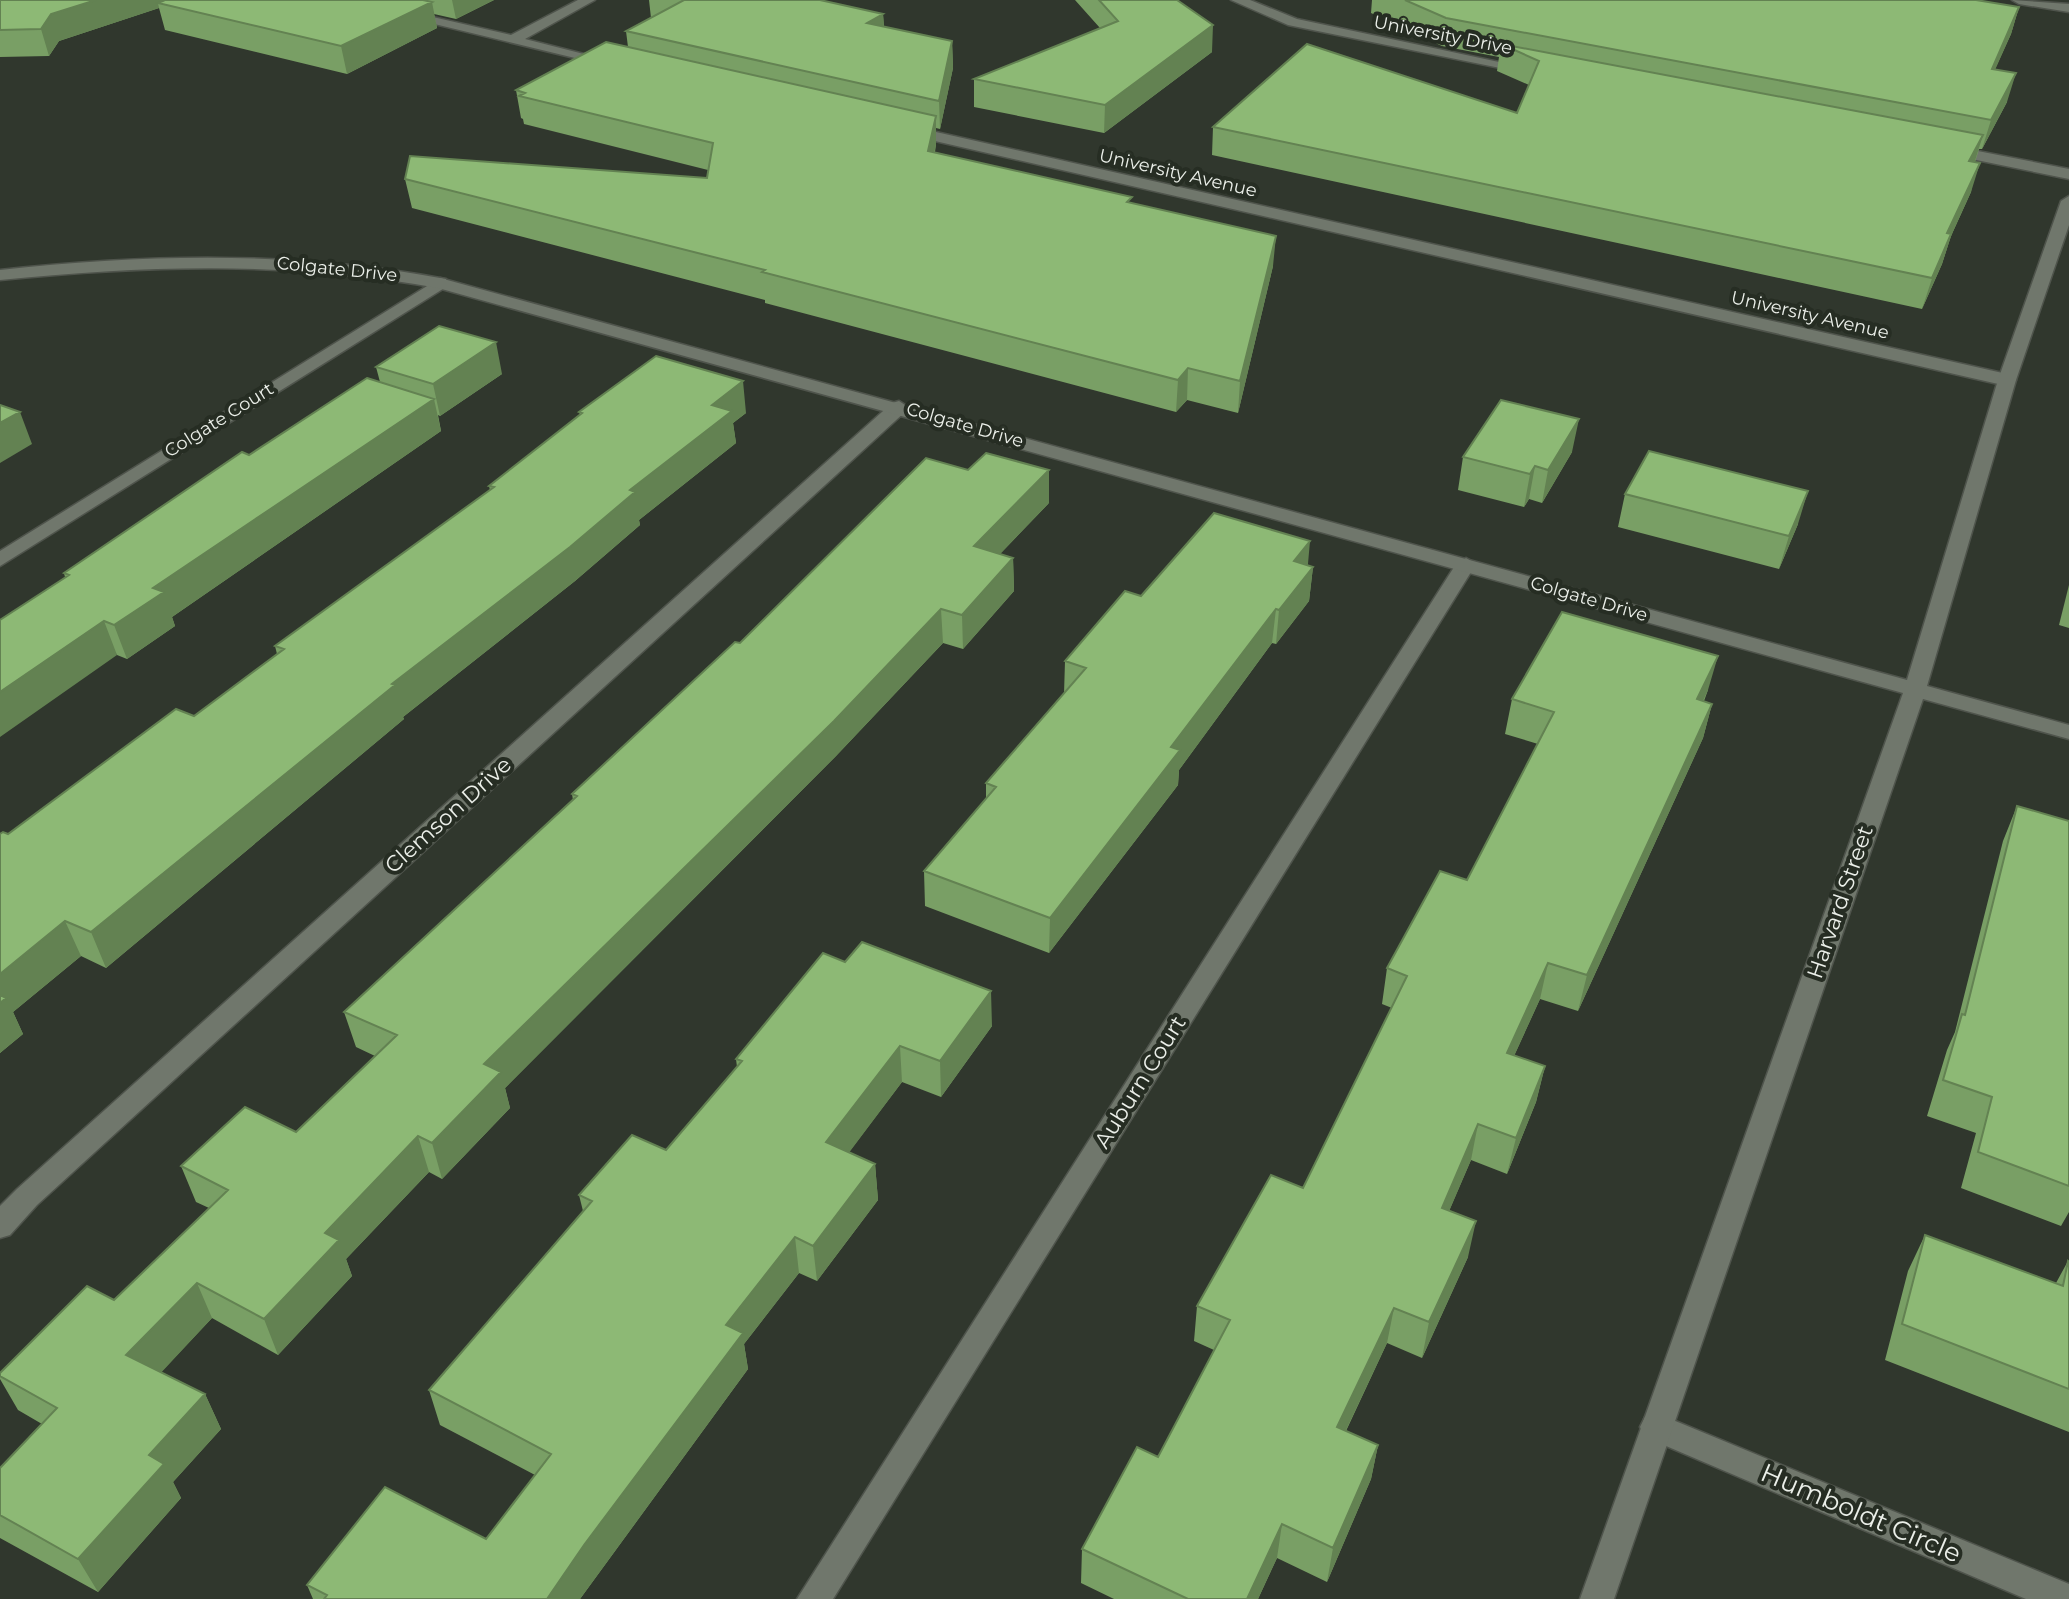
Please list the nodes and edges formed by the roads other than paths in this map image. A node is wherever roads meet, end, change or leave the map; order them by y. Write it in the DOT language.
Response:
graph roads {
  1 [pos="342,0"];
  2 [pos="588,0"];
  3 [pos="1238,0"];
  4 [pos="2019,0"];
  5 [pos="2069,8"];
  6 [pos="512,40"];
  7 [pos="635,68"];
  8 [pos="1547,73"];
  9 [pos="882,125"];
  10 [pos="1923,146"];
  11 [pos="2069,174"];
  12 [pos="2069,201"];
  13 [pos="0,275"];
  14 [pos="440,283"];
  15 [pos="2007,380"];
  16 [pos="899,407"];
  17 [pos="0,560"];
  18 [pos="1466,564"];
  19 [pos="1915,690"];
  20 [pos="2069,732"];
  21 [pos="0,1226"];
  22 [pos="1656,1427"];
  23 [pos="814,1599"];
  24 [pos="1597,1599"];
  25 [pos="2066,1599"];
  1 -- 6 [label="street"];
  2 -- 6 [label="street"];
  3 -- 8 [label="street, University Drive"];
  4 -- 5 [label="street"];
  6 -- 7 [label="street"];
  9 -- 15 [label="street, University Avenue"];
  10 -- 11 [label="street"];
  12 -- 15 [label="street, Harvard Street"];
  13 -- 14 [label="street, Colgate Drive"];
  14 -- 16 [label="street, Colgate Drive"];
  14 -- 17 [label="street, Colgate Court"];
  15 -- 19 [label="street, Harvard Street"];
  16 -- 18 [label="street, Colgate Drive"];
  16 -- 21 [label="street, Clemson Drive"];
  18 -- 19 [label="street, Colgate Drive"];
  18 -- 23 [label="street, Auburn Court"];
  19 -- 20 [label="street, Colgate Drive"];
  19 -- 22 [label="street, Harvard Street"];
  22 -- 24 [label="street, Harvard Street"];
  22 -- 25 [label="street, Humboldt Circle"];
}
